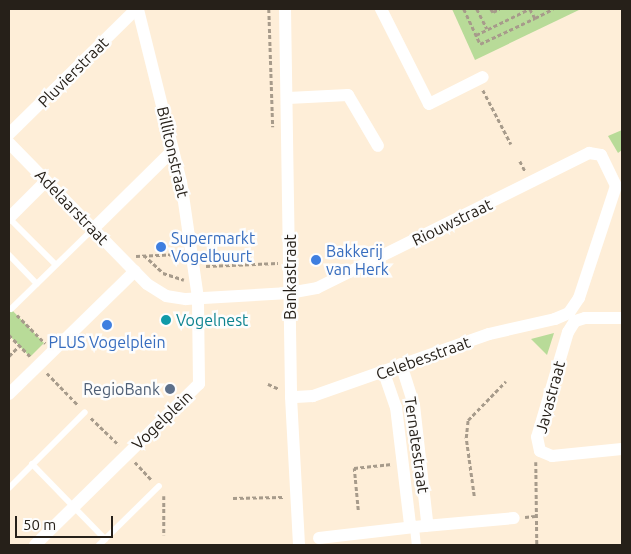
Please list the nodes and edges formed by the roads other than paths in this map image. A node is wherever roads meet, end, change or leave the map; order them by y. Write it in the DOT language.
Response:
graph roads {
  1 [pos="137,9"];
  2 [pos="285,9"];
  3 [pos="381,9"];
  4 [pos="480,78"];
  5 [pos="288,98"];
  6 [pos="9,134"];
  7 [pos="9,143"];
  8 [pos="378,146"];
  9 [pos="173,150"];
  10 [pos="46,181"];
  11 [pos="9,218"];
  12 [pos="93,229"];
  13 [pos="9,255"];
  14 [pos="56,265"];
  15 [pos="131,268"];
  16 [pos="37,284"];
  17 [pos="289,293"];
  18 [pos="198,298"];
  19 [pos="11,309"];
  20 [pos="622,318"];
  21 [pos="555,319"];
  22 [pos="401,364"];
  23 [pos="384,373"];
  24 [pos="9,394"];
  25 [pos="291,396"];
  26 [pos="85,412"];
  27 [pos="622,449"];
  28 [pos="32,464"];
  29 [pos="158,486"];
  30 [pos="9,488"];
  31 [pos="74,507"];
  32 [pos="514,518"];
  33 [pos="419,527"];
  34 [pos="318,538"];
  35 [pos="105,539"];
  36 [pos="35,545"];
  37 [pos="99,545"];
  38 [pos="299,545"];
  39 [pos="416,545"];
  1 -- 6 [label="street, Pluvierstraat"];
  1 -- 9 [label="street, Billitonstraat"];
  2 -- 5 [label="street, Bankastraat"];
  3 -- 4 [label="street"];
  5 -- 8 [label="street"];
  5 -- 17 [label="street, Bankastraat"];
  7 -- 10 [label="street, Adelaarstraat"];
  9 -- 12 [label="street"];
  9 -- 18 [label="street, Billitonstraat"];
  10 -- 11 [label="street"];
  10 -- 12 [label="street, Adelaarstraat"];
  11 -- 14 [label="lane"];
  12 -- 14 [label="lane"];
  12 -- 15 [label="street, Adelaarstraat"];
  13 -- 16 [label="lane"];
  14 -- 16 [label="lane"];
  15 -- 18 [label="street"];
  15 -- 24 [label="street"];
  16 -- 19 [label="lane"];
  17 -- 18 [label="street"];
  17 -- 21 [label="street, Riouwstraat"];
  17 -- 25 [label="street, Bankastraat"];
  18 -- 31 [label="street, Vogelplein"];
  20 -- 27 [label="street, Javastraat"];
  21 -- 22 [label="street, Celebesstraat"];
  22 -- 23 [label="street, Celebesstraat"];
  22 -- 33 [label="street, Ternatestraat"];
  23 -- 25 [label="street, Celebesstraat"];
  23 -- 33 [label="street, Ternatestraat"];
  25 -- 38 [label="street, Bankastraat"];
  26 -- 28 [label="lane"];
  28 -- 30 [label="lane"];
  28 -- 31 [label="lane"];
  29 -- 35 [label="lane"];
  31 -- 35 [label="lane"];
  31 -- 36 [label="street, Vogelplein"];
  32 -- 33 [label="street"];
  33 -- 34 [label="street"];
  33 -- 39 [label="street"];
  35 -- 37 [label="lane"];
}
